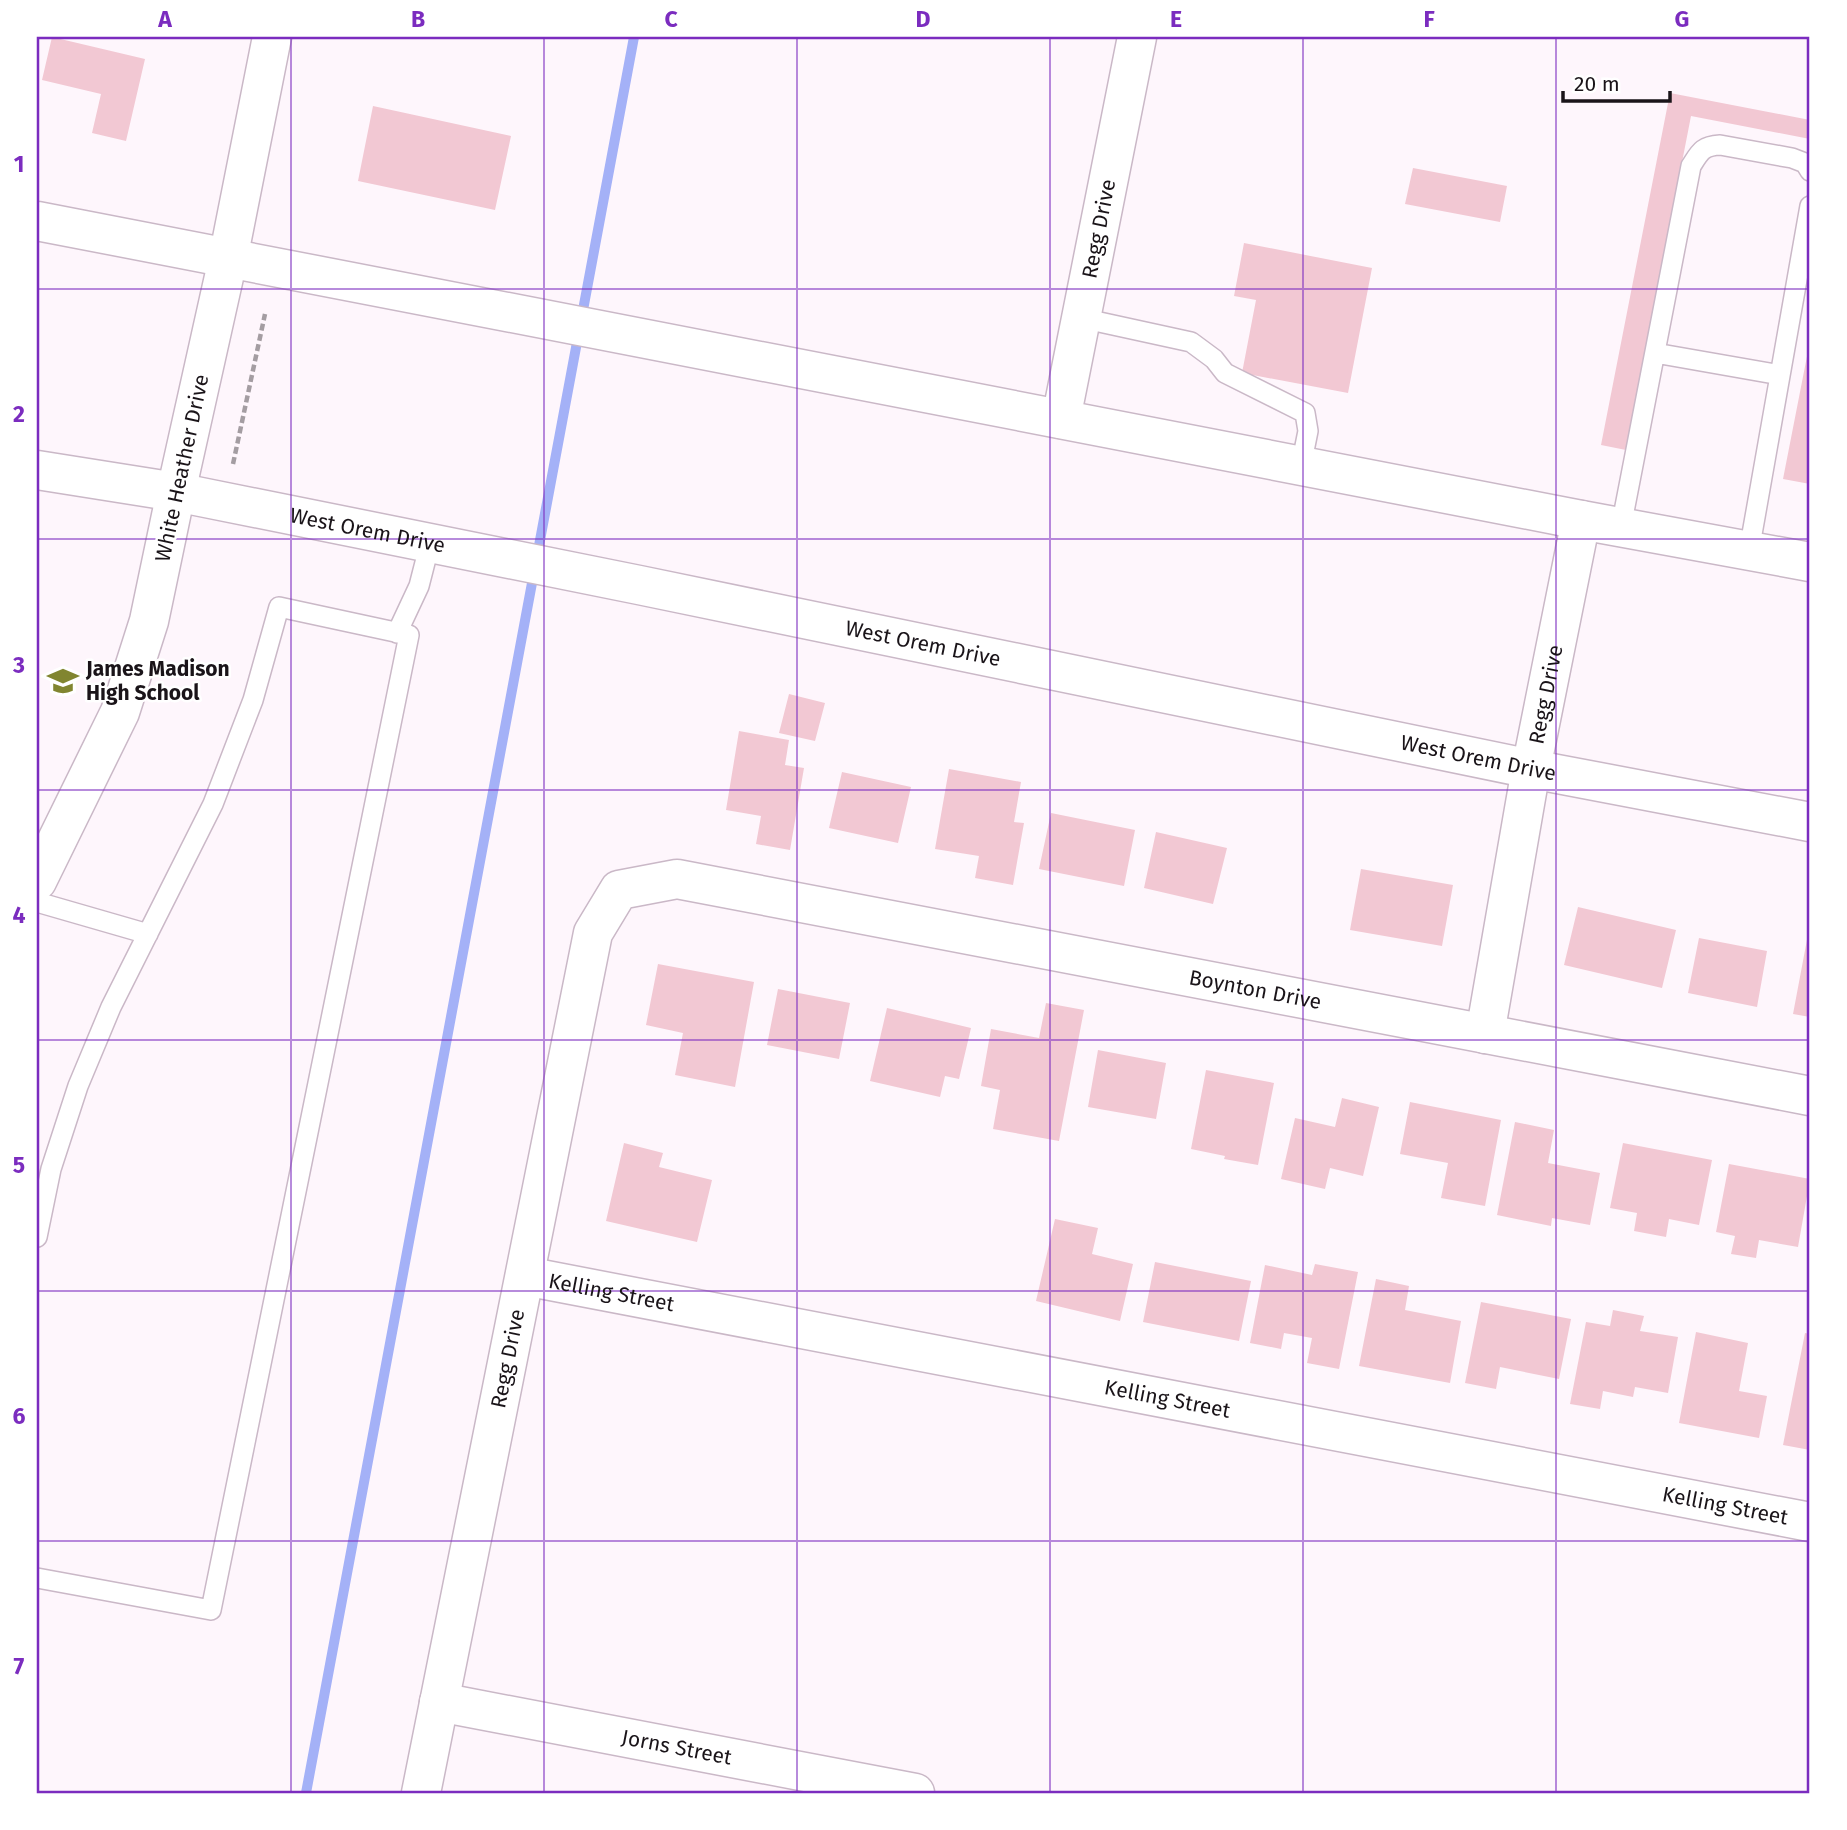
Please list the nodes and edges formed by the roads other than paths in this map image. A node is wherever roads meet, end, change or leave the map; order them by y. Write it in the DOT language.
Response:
graph roads {
  1 [pos="272,37"];
  2 [pos="1137,37"];
  3 [pos="1810,171"];
  4 [pos="1810,206"];
  5 [pos="37,222"];
  6 [pos="228,259"];
  7 [pos="1082,318"];
  8 [pos="1655,353"];
  9 [pos="1780,375"];
  10 [pos="1061,419"];
  11 [pos="1301,466"];
  12 [pos="37,470"];
  13 [pos="176,492"];
  14 [pos="1581,520"];
  15 [pos="1620,527"];
  16 [pos="446,546"];
  17 [pos="1749,551"];
  18 [pos="1810,562"];
  19 [pos="397,633"];
  20 [pos="1531,769"];
  21 [pos="1810,821"];
  22 [pos="37,881"];
  23 [pos="702,884"];
  24 [pos="37,902"];
  25 [pos="148,934"];
  26 [pos="1485,1034"];
  27 [pos="1810,1097"];
  28 [pos="37,1237"];
  29 [pos="525,1276"];
  30 [pos="1810,1522"];
  31 [pos="37,1578"];
  32 [pos="439,1702"];
  33 [pos="421,1793"];
  34 [pos="915,1793"];
  1 -- 6 [label="street, White Heather Drive"];
  2 -- 7 [label="street, Regg Drive"];
  3 -- 8 [label="lane"];
  4 -- 9 [label="lane"];
  5 -- 6 [label="street"];
  6 -- 10 [label="street"];
  6 -- 13 [label="street, White Heather Drive"];
  7 -- 10 [label="street, Regg Drive"];
  7 -- 11 [label="lane"];
  8 -- 9 [label="lane"];
  8 -- 15 [label="lane"];
  9 -- 17 [label="lane"];
  10 -- 11 [label="street"];
  11 -- 14 [label="street"];
  12 -- 13 [label="street, West Orem Drive"];
  13 -- 16 [label="street, West Orem Drive"];
  13 -- 22 [label="street, White Heather Drive"];
  14 -- 15 [label="street"];
  14 -- 20 [label="street, Regg Drive"];
  15 -- 17 [label="street"];
  16 -- 19 [label="lane"];
  16 -- 20 [label="street, West Orem Drive"];
  17 -- 18 [label="street"];
  19 -- 25 [label="lane"];
  19 -- 31 [label="lane"];
  20 -- 21 [label="street, West Orem Drive"];
  20 -- 26 [label="street, Regg Drive"];
  23 -- 26 [label="street, Boynton Drive"];
  23 -- 29 [label="street, Regg Drive"];
  24 -- 25 [label="lane"];
  25 -- 28 [label="lane"];
  26 -- 27 [label="street, Boynton Drive"];
  29 -- 30 [label="street, Kelling Street"];
  29 -- 32 [label="street, Regg Drive"];
  32 -- 33 [label="street, Regg Drive"];
  32 -- 34 [label="street, Jorns Street"];
}
